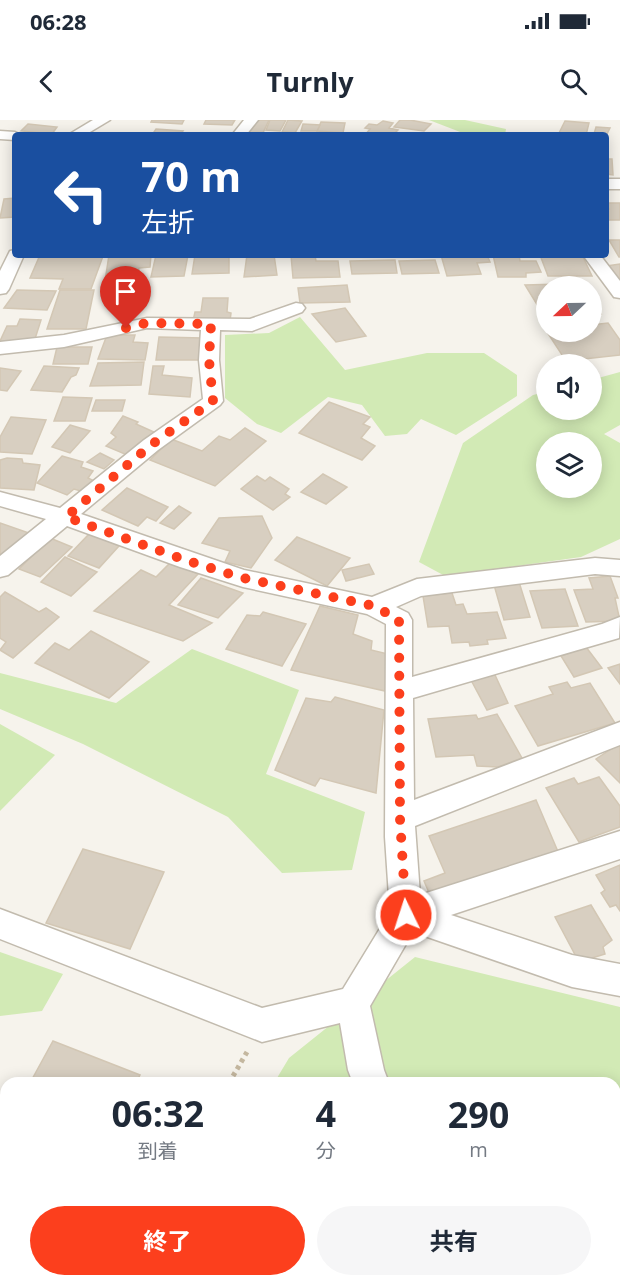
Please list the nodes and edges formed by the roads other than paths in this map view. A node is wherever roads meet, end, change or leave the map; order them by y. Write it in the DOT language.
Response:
graph roads {
  1 [pos="103,120"];
  2 [pos="81,132"];
  3 [pos="593,258"];
  4 [pos="10,259"];
  5 [pos="0,289"];
  6 [pos="620,293"];
  7 [pos="296,308"];
  8 [pos="211,324"];
  9 [pos="0,348"];
  10 [pos="0,499"];
  11 [pos="66,517"];
  12 [pos="620,567"];
  13 [pos="0,569"];
  14 [pos="374,606"];
  15 [pos="620,626"];
  16 [pos="399,691"];
  17 [pos="620,733"];
  18 [pos="400,819"];
  19 [pos="620,845"];
  20 [pos="406,915"];
  21 [pos="0,924"];
  22 [pos="620,980"];
  23 [pos="353,1003"];
  24 [pos="369,1077"];
  1 -- 2 [label="street"];
  3 -- 6 [label="street"];
  4 -- 5 [label="street"];
  7 -- 8 [label="street"];
  8 -- 9 [label="street"];
  8 -- 11 [label="street"];
  10 -- 11 [label="street"];
  11 -- 13 [label="street"];
  11 -- 14 [label="street"];
  12 -- 14 [label="street"];
  14 -- 16 [label="street"];
  15 -- 16 [label="street"];
  16 -- 18 [label="street"];
  17 -- 18 [label="street"];
  18 -- 20 [label="street"];
  19 -- 20 [label="street"];
  20 -- 22 [label="street"];
  20 -- 23 [label="street"];
  21 -- 23 [label="street"];
  23 -- 24 [label="street"];
}
